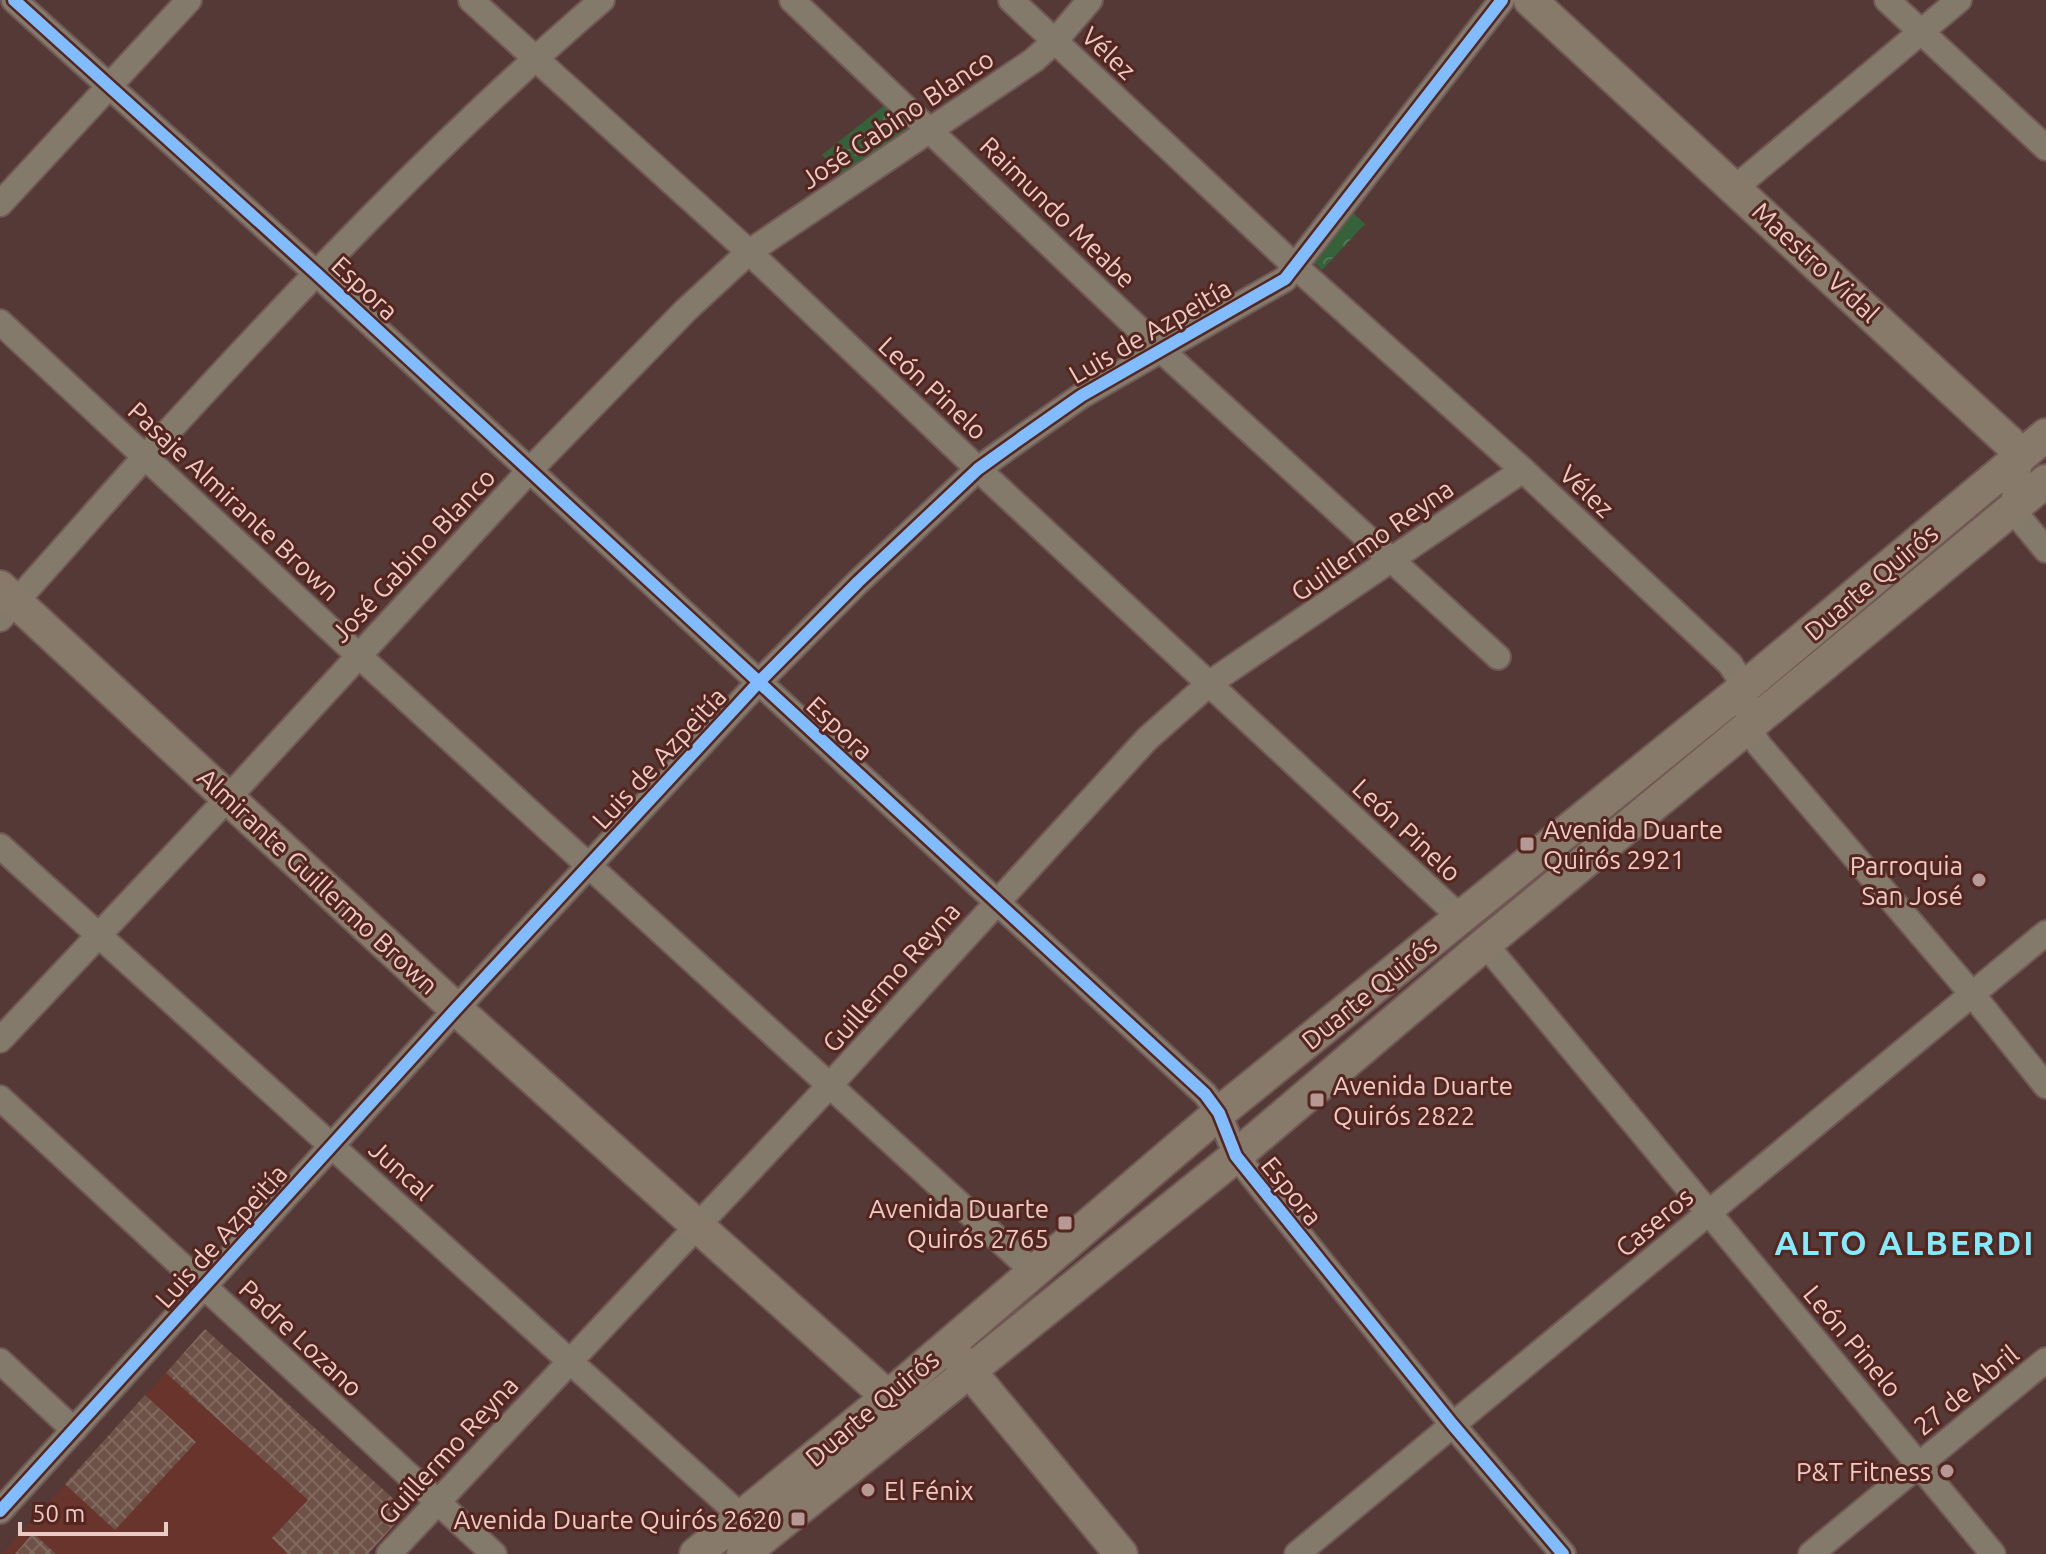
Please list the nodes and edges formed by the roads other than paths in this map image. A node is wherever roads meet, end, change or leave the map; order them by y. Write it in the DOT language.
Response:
graph roads {
  1 [pos="14,0"];
  2 [pos="189,0"];
  3 [pos="471,0"];
  4 [pos="602,0"];
  5 [pos="792,0"];
  6 [pos="1011,0"];
  7 [pos="1090,0"];
  8 [pos="1502,0"];
  9 [pos="1530,0"];
  10 [pos="1887,0"];
  11 [pos="1959,0"];
  12 [pos="1920,32"];
  13 [pos="1055,41"];
  14 [pos="533,59"];
  15 [pos="110,87"];
  16 [pos="932,131"];
  17 [pos="2046,148"];
  18 [pos="1736,187"];
  19 [pos="0,204"];
  20 [pos="749,252"];
  21 [pos="1296,267"];
  22 [pos="317,274"];
  23 [pos="0,322"];
  24 [pos="1160,349"];
  25 [pos="2046,435"];
  26 [pos="2021,456"];
  27 [pos="145,457"];
  28 [pos="978,469"];
  29 [pos="1523,470"];
  30 [pos="529,471"];
  31 [pos="2046,481"];
  32 [pos="2012,509"];
  33 [pos="2046,550"];
  34 [pos="1391,559"];
  35 [pos="5,603"];
  36 [pos="358,655"];
  37 [pos="1498,657"];
  38 [pos="758,683"];
  39 [pos="1210,683"];
  40 [pos="1745,687"];
  41 [pos="1749,727"];
  42 [pos="228,798"];
  43 [pos="0,846"];
  44 [pos="589,865"];
  45 [pos="997,903"];
  46 [pos="1461,918"];
  47 [pos="2046,933"];
  48 [pos="98,936"];
  49 [pos="1485,944"];
  50 [pos="1972,994"];
  51 [pos="456,1009"];
  52 [pos="0,1040"];
  53 [pos="830,1085"];
  54 [pos="2046,1086"];
  55 [pos="0,1098"];
  56 [pos="1219,1113"];
  57 [pos="333,1146"];
  58 [pos="1236,1156"];
  59 [pos="1709,1212"];
  60 [pos="697,1226"];
  61 [pos="1033,1271"];
  62 [pos="204,1286"];
  63 [pos="948,1345"];
  64 [pos="2046,1360"];
  65 [pos="0,1361"];
  66 [pos="570,1362"];
  67 [pos="969,1371"];
  68 [pos="888,1397"];
  69 [pos="1452,1424"];
  70 [pos="74,1430"];
  71 [pos="1920,1464"];
  72 [pos="438,1503"];
  73 [pos="0,1511"];
  74 [pos="749,1536"];
  75 [pos="389,1554"];
  76 [pos="494,1554"];
  77 [pos="696,1554"];
  78 [pos="1121,1554"];
  79 [pos="1297,1554"];
  80 [pos="1563,1554"];
  81 [pos="1811,1554"];
  82 [pos="1993,1554"];
  1 -- 15 [label="street, Espora"];
  2 -- 15 [label="street"];
  3 -- 14 [label="street, León Pinelo"];
  4 -- 14 [label="street"];
  5 -- 16 [label="street, Raimundo Meabe"];
  6 -- 13 [label="street, Vélez"];
  7 -- 13 [label="street, José Gabino Blanco"];
  8 -- 21 [label="street, Luis de Azpeitía"];
  9 -- 18 [label="main road, Maestro Vidal"];
  10 -- 12 [label="street"];
  11 -- 12 [label="street"];
  12 -- 17 [label="street"];
  12 -- 18 [label="street"];
  13 -- 16 [label="street, José Gabino Blanco"];
  13 -- 21 [label="street, Vélez"];
  14 -- 20 [label="street, León Pinelo"];
  14 -- 22 [label="street"];
  15 -- 19 [label="street"];
  15 -- 22 [label="street, Espora"];
  16 -- 20 [label="street, José Gabino Blanco"];
  16 -- 24 [label="street, Raimundo Meabe"];
  18 -- 26 [label="main road, Maestro Vidal"];
  20 -- 28 [label="street, León Pinelo"];
  20 -- 30 [label="street, José Gabino Blanco"];
  21 -- 24 [label="street, Luis de Azpeitía"];
  21 -- 29 [label="street, Vélez"];
  22 -- 27 [label="street"];
  22 -- 30 [label="street, Espora"];
  23 -- 27 [label="street, Pasaje Almirante Brown"];
  24 -- 28 [label="street, Luis de Azpeitía"];
  24 -- 34 [label="street, Raimundo Meabe"];
  25 -- 26 [label="main road, Duarte Quirós"];
  26 -- 32 [label="street"];
  26 -- 40 [label="main road, Duarte Quirós"];
  27 -- 35 [label="street"];
  27 -- 36 [label="street, Pasaje Almirante Brown"];
  28 -- 38 [label="street, Luis de Azpeitía"];
  28 -- 39 [label="street, León Pinelo"];
  29 -- 34 [label="street, Guillermo Reyna"];
  29 -- 40 [label="street, Vélez"];
  30 -- 36 [label="street, José Gabino Blanco"];
  30 -- 38 [label="street, Espora"];
  31 -- 32 [label="main road, Duarte Quirós"];
  32 -- 33 [label="street"];
  32 -- 41 [label="main road, Duarte Quirós"];
  34 -- 37 [label="street, Raimundo Meabe"];
  34 -- 39 [label="street, Guillermo Reyna"];
  35 -- 42 [label="main road, Almirante Guillermo Brown"];
  36 -- 42 [label="street, José Gabino Blanco"];
  36 -- 44 [label="street, Pasaje Almirante Brown"];
  38 -- 44 [label="street, Luis de Azpeitía"];
  38 -- 45 [label="street, Espora"];
  39 -- 45 [label="street, Guillermo Reyna"];
  39 -- 46 [label="street, León Pinelo"];
  40 -- 41 [label="street"];
  40 -- 46 [label="main road, Duarte Quirós"];
  41 -- 49 [label="main road, Duarte Quirós"];
  41 -- 50 [label="street"];
  42 -- 48 [label="street, José Gabino Blanco"];
  42 -- 51 [label="main road, Almirante Guillermo Brown"];
  43 -- 48 [label="street, Juncal"];
  44 -- 51 [label="street, Luis de Azpeitía"];
  44 -- 53 [label="street, Pasaje Almirante Brown"];
  45 -- 53 [label="street, Guillermo Reyna"];
  45 -- 56 [label="street, Espora"];
  46 -- 56 [label="main road, Duarte Quirós"];
  47 -- 50 [label="street, Caseros"];
  48 -- 52 [label="street, José Gabino Blanco"];
  48 -- 57 [label="street, Juncal"];
  49 -- 58 [label="main road, Duarte Quirós"];
  49 -- 59 [label="street, León Pinelo"];
  50 -- 54 [label="street"];
  50 -- 59 [label="street, Caseros"];
  51 -- 57 [label="street, Luis de Azpeitía"];
  51 -- 60 [label="main road, Almirante Guillermo Brown"];
  53 -- 60 [label="street, Guillermo Reyna"];
  53 -- 61 [label="street, Pasaje Almirante Brown"];
  55 -- 62 [label="street, Padre Lozano"];
  56 -- 58 [label="street, Espora"];
  56 -- 61 [label="main road, Duarte Quirós"];
  57 -- 62 [label="street, Luis de Azpeitía"];
  57 -- 66 [label="street, Juncal"];
  58 -- 67 [label="main road, Duarte Quirós"];
  58 -- 69 [label="street, Espora"];
  59 -- 69 [label="street, Caseros"];
  59 -- 71 [label="street, León Pinelo"];
  60 -- 66 [label="street, Guillermo Reyna"];
  60 -- 68 [label="main road, Almirante Guillermo Brown"];
  61 -- 63 [label="main road, Duarte Quirós"];
  62 -- 70 [label="street, Luis de Azpeitía"];
  62 -- 72 [label="street, Padre Lozano"];
  63 -- 67 [label="main road"];
  63 -- 68 [label="main road, Duarte Quirós"];
  64 -- 71 [label="street, 27 de Abril"];
  65 -- 70 [label="street"];
  66 -- 72 [label="street, Guillermo Reyna"];
  66 -- 74 [label="street, Juncal"];
  67 -- 74 [label="main road, Duarte Quirós"];
  67 -- 78 [label="main road"];
  68 -- 74 [label="main road, Duarte Quirós"];
  69 -- 79 [label="street, Caseros"];
  69 -- 80 [label="street, Espora"];
  70 -- 73 [label="street, Luis de Azpeitía"];
  71 -- 81 [label="street, 27 de Abril"];
  71 -- 82 [label="street, León Pinelo"];
  72 -- 75 [label="street, Guillermo Reyna"];
  72 -- 76 [label="street, Padre Lozano"];
  74 -- 77 [label="main road, Duarte Quirós"];
}
